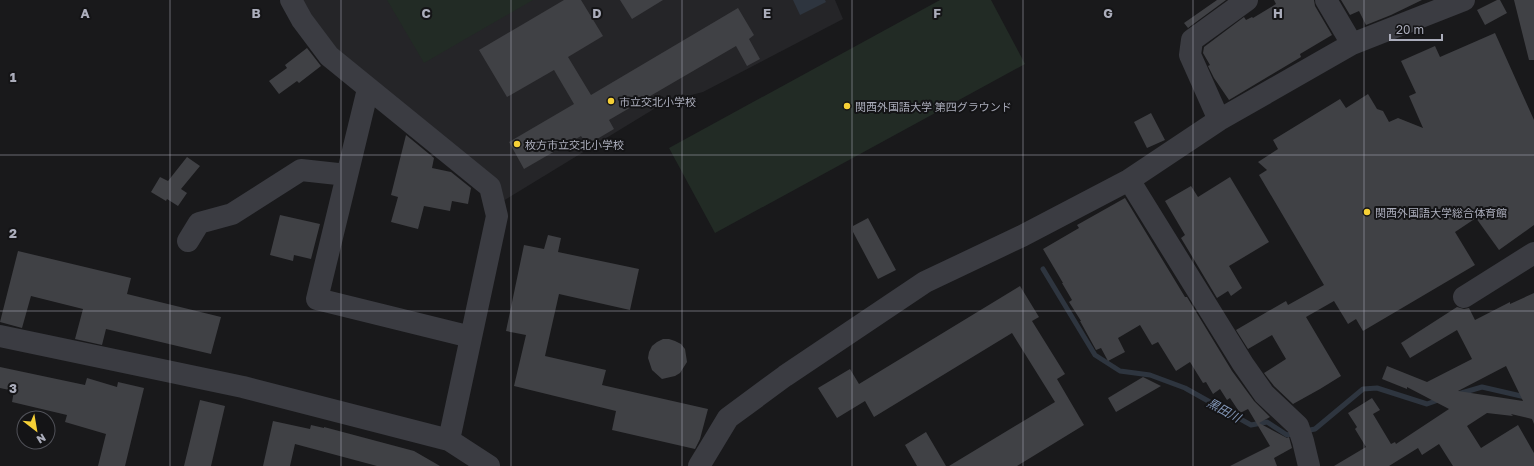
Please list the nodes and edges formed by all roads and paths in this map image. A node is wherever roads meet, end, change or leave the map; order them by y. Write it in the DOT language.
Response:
graph roads {
  1 [pos="291,0"];
  2 [pos="1247,0"];
  3 [pos="1326,0"];
  4 [pos="1464,0"];
  5 [pos="1352,44"];
  6 [pos="368,89"];
  7 [pos="1220,120"];
  8 [pos="347,176"];
  9 [pos="1129,180"];
  10 [pos="188,241"];
  11 [pos="1534,253"];
  12 [pos="1464,297"];
  13 [pos="0,336"];
  14 [pos="471,337"];
  15 [pos="449,440"];
  16 [pos="489,466"];
  17 [pos="699,466"];
  18 [pos="1309,466"];
  1 -- 6 [label="street"];
  2 -- 7 [label="street"];
  3 -- 5 [label="street"];
  4 -- 5 [label="street"];
  5 -- 7 [label="street"];
  6 -- 8 [label="street"];
  6 -- 14 [label="street"];
  7 -- 9 [label="street"];
  8 -- 10 [label="street"];
  8 -- 14 [label="street"];
  9 -- 17 [label="street"];
  9 -- 18 [label="street"];
  11 -- 12 [label="street"];
  13 -- 15 [label="street"];
  14 -- 15 [label="street"];
  15 -- 16 [label="street"];
}
